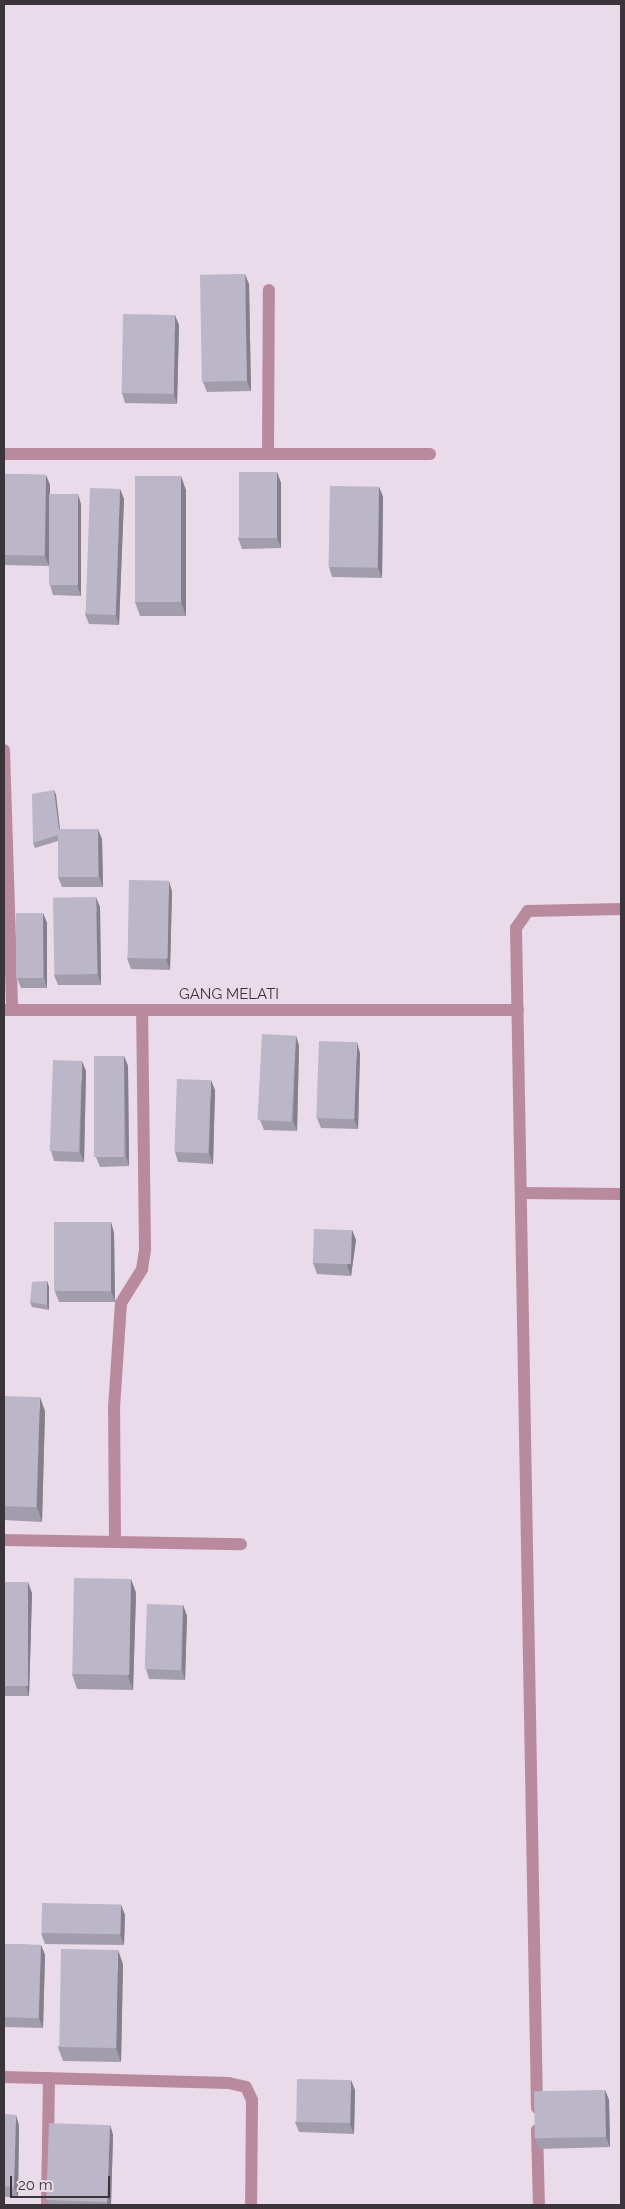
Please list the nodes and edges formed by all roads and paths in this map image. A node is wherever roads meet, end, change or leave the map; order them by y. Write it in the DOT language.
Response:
graph roads {
  1 [pos="269,290"];
  2 [pos="4,454"];
  3 [pos="268,454"];
  4 [pos="430,454"];
  5 [pos="4,750"];
  6 [pos="621,908"];
  7 [pos="8,1010"];
  8 [pos="518,1010"];
  9 [pos="142,1011"];
  10 [pos="521,1193"];
  11 [pos="621,1194"];
  12 [pos="4,1540"];
  13 [pos="115,1541"];
  14 [pos="241,1544"];
  15 [pos="4,2077"];
  16 [pos="49,2078"];
  17 [pos="47,2205"];
  18 [pos="251,2205"];
  19 [pos="539,2205"];
  1 -- 3 [label="street"];
  2 -- 3 [label="street"];
  3 -- 4 [label="street"];
  5 -- 7 [label="street"];
  6 -- 8 [label="street"];
  7 -- 9 [label="street, GANG MELATI"];
  8 -- 9 [label="street, GANG MELATI"];
  8 -- 10 [label="street"];
  9 -- 13 [label="street"];
  10 -- 11 [label="street"];
  10 -- 19 [label="street"];
  12 -- 13 [label="street"];
  13 -- 14 [label="street"];
  15 -- 16 [label="street"];
  16 -- 17 [label="street"];
  16 -- 18 [label="street"];
}
